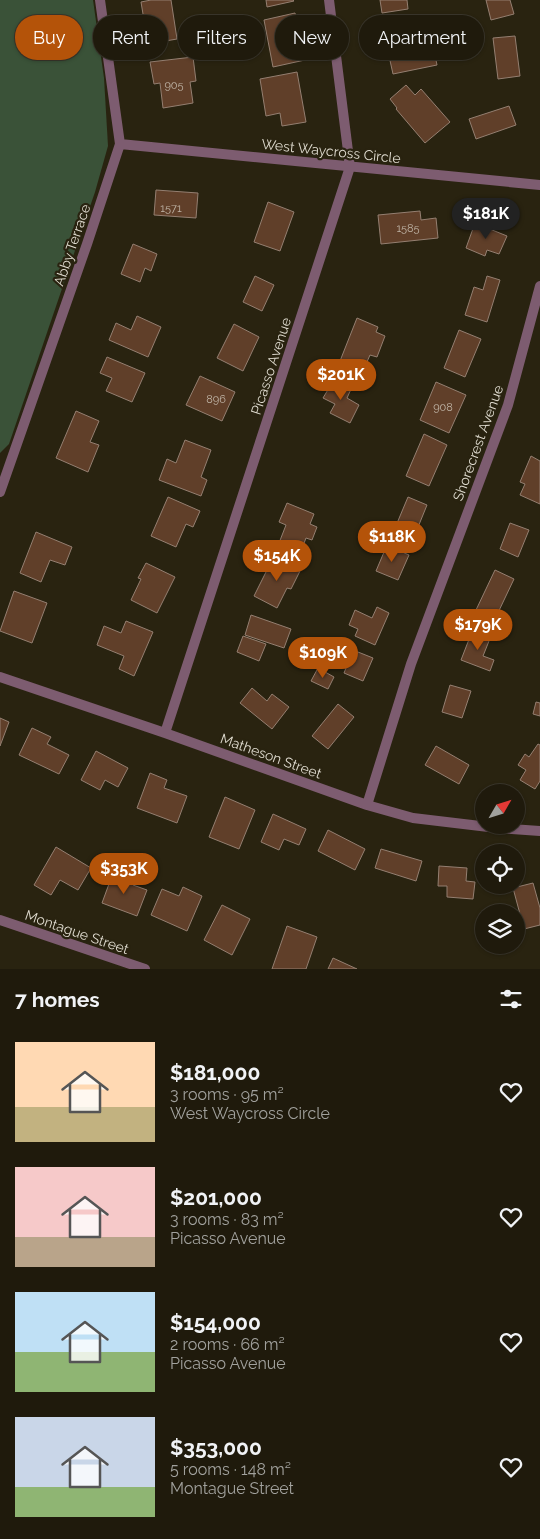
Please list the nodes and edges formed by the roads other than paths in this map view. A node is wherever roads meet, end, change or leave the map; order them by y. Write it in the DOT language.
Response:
graph roads {
  1 [pos="100,0"];
  2 [pos="329,0"];
  3 [pos="120,144"];
  4 [pos="350,167"];
  5 [pos="540,185"];
  6 [pos="540,286"];
  7 [pos="3,473"];
  8 [pos="0,492"];
  9 [pos="0,677"];
  10 [pos="165,733"];
  11 [pos="367,805"];
  12 [pos="540,831"];
  13 [pos="0,920"];
  14 [pos="145,969"];
  1 -- 3 [label="street, Abby Terrace"];
  2 -- 4 [label="street, Picasso Avenue"];
  3 -- 4 [label="street, West Waycross Circle"];
  3 -- 7 [label="street, Abby Terrace"];
  4 -- 5 [label="street, West Waycross Circle"];
  4 -- 10 [label="street, Picasso Avenue"];
  6 -- 11 [label="street, Shorecrest Avenue"];
  7 -- 8 [label="street, Abby Terrace"];
  9 -- 10 [label="street, Matheson Street"];
  10 -- 11 [label="street, Matheson Street"];
  11 -- 12 [label="street, Matheson Street"];
  13 -- 14 [label="street, Montague Street"];
}
